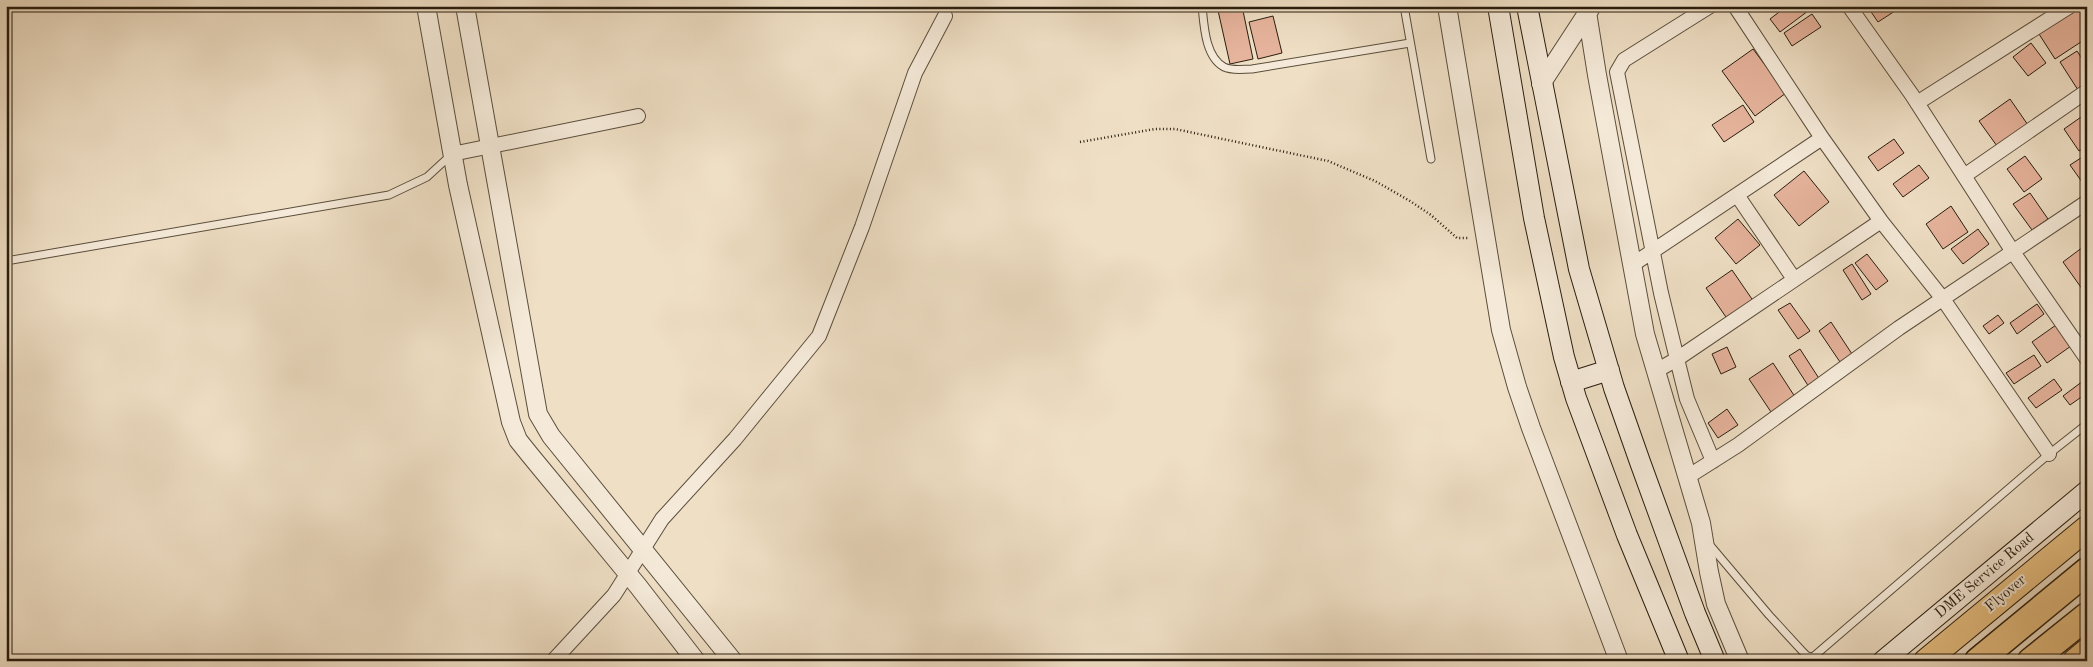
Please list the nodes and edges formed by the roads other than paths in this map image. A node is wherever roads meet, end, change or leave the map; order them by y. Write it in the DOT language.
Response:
graph roads {
  1 [pos="426,6"];
  2 [pos="465,6"];
  3 [pos="1202,6"];
  4 [pos="1404,6"];
  5 [pos="1447,6"];
  6 [pos="1498,6"];
  7 [pos="1527,6"];
  8 [pos="1710,6"];
  9 [pos="1736,6"];
  10 [pos="1849,6"];
  11 [pos="2070,6"];
  12 [pos="1589,9"];
  13 [pos="945,16"];
  14 [pos="1410,43"];
  15 [pos="1608,76"];
  16 [pos="1542,84"];
  17 [pos="2087,91"];
  18 [pos="1917,103"];
  19 [pos="638,116"];
  20 [pos="1822,138"];
  21 [pos="490,145"];
  22 [pos="452,154"];
  23 [pos="1431,160"];
  24 [pos="1964,176"];
  25 [pos="1738,195"];
  26 [pos="2087,202"];
  27 [pos="1881,221"];
  28 [pos="1653,251"];
  29 [pos="2013,252"];
  30 [pos="6,261"];
  31 [pos="1632,265"];
  32 [pos="1794,279"];
  33 [pos="1943,300"];
  34 [pos="1677,359"];
  35 [pos="2087,359"];
  36 [pos="1609,370"];
  37 [pos="1656,371"];
  38 [pos="1571,382"];
  39 [pos="2087,424"];
  40 [pos="2049,454"];
  41 [pos="1713,461"];
  42 [pos="1689,476"];
  43 [pos="2087,492"];
  44 [pos="2069,506"];
  45 [pos="2087,527"];
  46 [pos="1703,537"];
  47 [pos="643,550"];
  48 [pos="2087,571"];
  49 [pos="637,585"];
  50 [pos="2087,616"];
  51 [pos="2087,651"];
  52 [pos="552,661"];
  53 [pos="696,661"];
  54 [pos="733,661"];
  55 [pos="1619,661"];
  56 [pos="1679,661"];
  57 [pos="1715,661"];
  58 [pos="1740,661"];
  59 [pos="1884,661"];
  60 [pos="1926,661"];
  61 [pos="1978,661"];
  62 [pos="2031,661"];
  63 [pos="2075,661"];
  1 -- 22 [label="street"];
  2 -- 21 [label="street"];
  3 -- 14 [label="lane"];
  4 -- 14 [label="lane"];
  5 -- 55 [label="street"];
  6 -- 38 [label="main road"];
  7 -- 16 [label="main road"];
  8 -- 15 [label="street"];
  9 -- 20 [label="street"];
  10 -- 18 [label="street"];
  11 -- 18 [label="street"];
  12 -- 15 [label="street"];
  12 -- 16 [label="street"];
  13 -- 47 [label="street"];
  14 -- 23 [label="lane"];
  15 -- 28 [label="street"];
  15 -- 31 [label="street"];
  16 -- 36 [label="main road"];
  17 -- 24 [label="street"];
  18 -- 24 [label="street"];
  19 -- 21 [label="street"];
  20 -- 25 [label="street"];
  20 -- 27 [label="street"];
  21 -- 22 [label="street"];
  21 -- 47 [label="street"];
  22 -- 30 [label="lane"];
  22 -- 49 [label="street"];
  24 -- 29 [label="street"];
  25 -- 28 [label="street"];
  25 -- 32 [label="street"];
  26 -- 29 [label="street"];
  27 -- 32 [label="street"];
  27 -- 33 [label="street"];
  28 -- 31 [label="street"];
  28 -- 34 [label="street"];
  29 -- 33 [label="street"];
  29 -- 35 [label="street"];
  31 -- 37 [label="street"];
  32 -- 34 [label="street"];
  33 -- 40 [label="street"];
  33 -- 41 [label="street"];
  34 -- 37 [label="street"];
  34 -- 41 [label="street"];
  36 -- 38 [label="main road"];
  36 -- 57 [label="main road"];
  37 -- 42 [label="street"];
  38 -- 56 [label="main road"];
  39 -- 40 [label="lane"];
  40 -- 46 [label="lane"];
  41 -- 42 [label="street"];
  42 -- 46 [label="street"];
  43 -- 44 [label="main road, DME Service Road"];
  44 -- 45 [label="main road"];
  44 -- 59 [label="main road, DME Service Road"];
  45 -- 60 [label="highway, Flyover"];
  46 -- 58 [label="street"];
  47 -- 49 [label="street"];
  47 -- 54 [label="street"];
  48 -- 61 [label="highway"];
  49 -- 52 [label="street"];
  49 -- 53 [label="street"];
  50 -- 62 [label="highway"];
  51 -- 63 [label="highway"];
}
